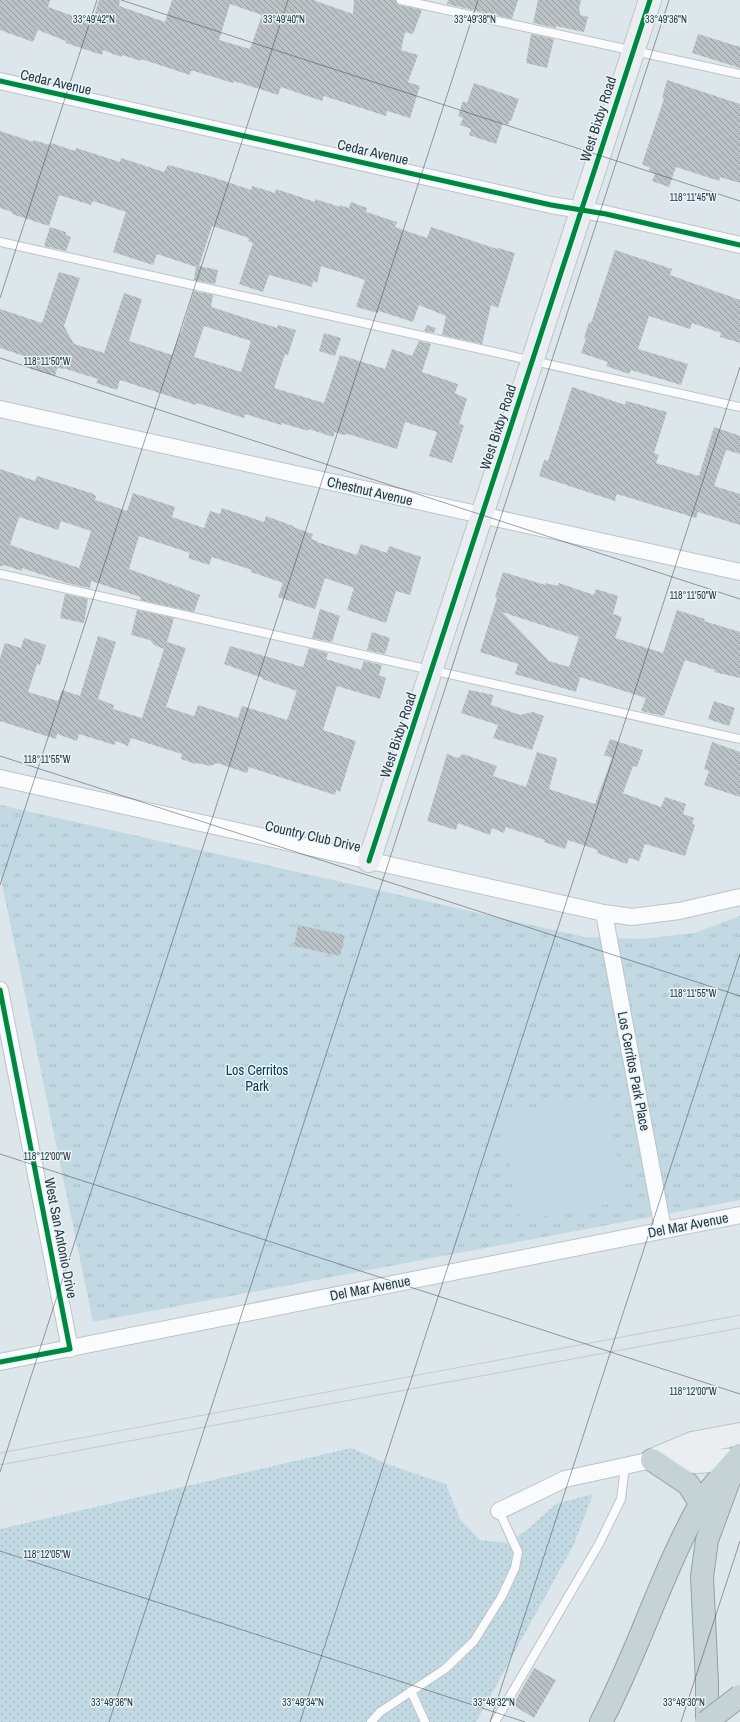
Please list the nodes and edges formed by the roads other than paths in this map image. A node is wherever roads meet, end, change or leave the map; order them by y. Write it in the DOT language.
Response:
graph roads {
  1 [pos="401,0"];
  2 [pos="650,0"];
  3 [pos="633,50"];
  4 [pos="740,74"];
  5 [pos="0,81"];
  6 [pos="580,209"];
  7 [pos="0,242"];
  8 [pos="740,245"];
  9 [pos="532,361"];
  10 [pos="740,407"];
  11 [pos="0,409"];
  12 [pos="481,516"];
  13 [pos="740,572"];
  14 [pos="0,574"];
  15 [pos="431,670"];
  16 [pos="740,739"];
  17 [pos="0,778"];
  18 [pos="369,861"];
  19 [pos="740,897"];
  20 [pos="604,913"];
  21 [pos="0,990"];
  22 [pos="740,1215"];
  23 [pos="663,1229"];
  24 [pos="70,1349"];
  25 [pos="0,1362"];
  26 [pos="740,1434"];
  27 [pos="739,1458"];
  28 [pos="652,1460"];
  29 [pos="625,1466"];
  30 [pos="701,1503"];
  31 [pos="499,1511"];
  32 [pos="712,1524"];
  33 [pos="411,1691"];
  34 [pos="740,1696"];
  35 [pos="371,1722"];
  36 [pos="425,1722"];
  37 [pos="495,1722"];
  38 [pos="600,1722"];
  39 [pos="707,1722"];
  1 -- 3 [label="lane"];
  2 -- 3 [label="street, West Bixby Road"];
  3 -- 4 [label="lane"];
  3 -- 6 [label="street, West Bixby Road"];
  5 -- 6 [label="street, Cedar Avenue"];
  6 -- 8 [label="street, Cedar Avenue"];
  6 -- 9 [label="street, West Bixby Road"];
  7 -- 9 [label="lane"];
  9 -- 10 [label="lane"];
  9 -- 12 [label="street, West Bixby Road"];
  11 -- 12 [label="street, Chestnut Avenue"];
  12 -- 13 [label="street, Chestnut Avenue"];
  12 -- 15 [label="street, West Bixby Road"];
  14 -- 15 [label="lane"];
  15 -- 16 [label="lane"];
  15 -- 18 [label="street, West Bixby Road"];
  17 -- 18 [label="street, Country Club Drive"];
  18 -- 20 [label="street, Country Club Drive"];
  19 -- 20 [label="street, Country Club Drive"];
  20 -- 23 [label="street, Los Cerritos Park Place"];
  21 -- 24 [label="street, West San Antonio Drive"];
  22 -- 23 [label="street, Del Mar Avenue"];
  23 -- 24 [label="street, Del Mar Avenue"];
  24 -- 25 [label="street, Del Mar Avenue"];
  26 -- 28 [label="street"];
  27 -- 28 [label="street"];
  27 -- 30 [label="highway"];
  27 -- 32 [label="highway"];
  28 -- 29 [label="street"];
  28 -- 30 [label="highway"];
  29 -- 31 [label="street"];
  29 -- 37 [label="lane"];
  30 -- 32 [label="highway"];
  30 -- 38 [label="highway"];
  31 -- 33 [label="lane"];
  32 -- 39 [label="highway"];
  33 -- 35 [label="lane"];
  33 -- 36 [label="lane"];
  34 -- 39 [label="highway, bridge"];
}
